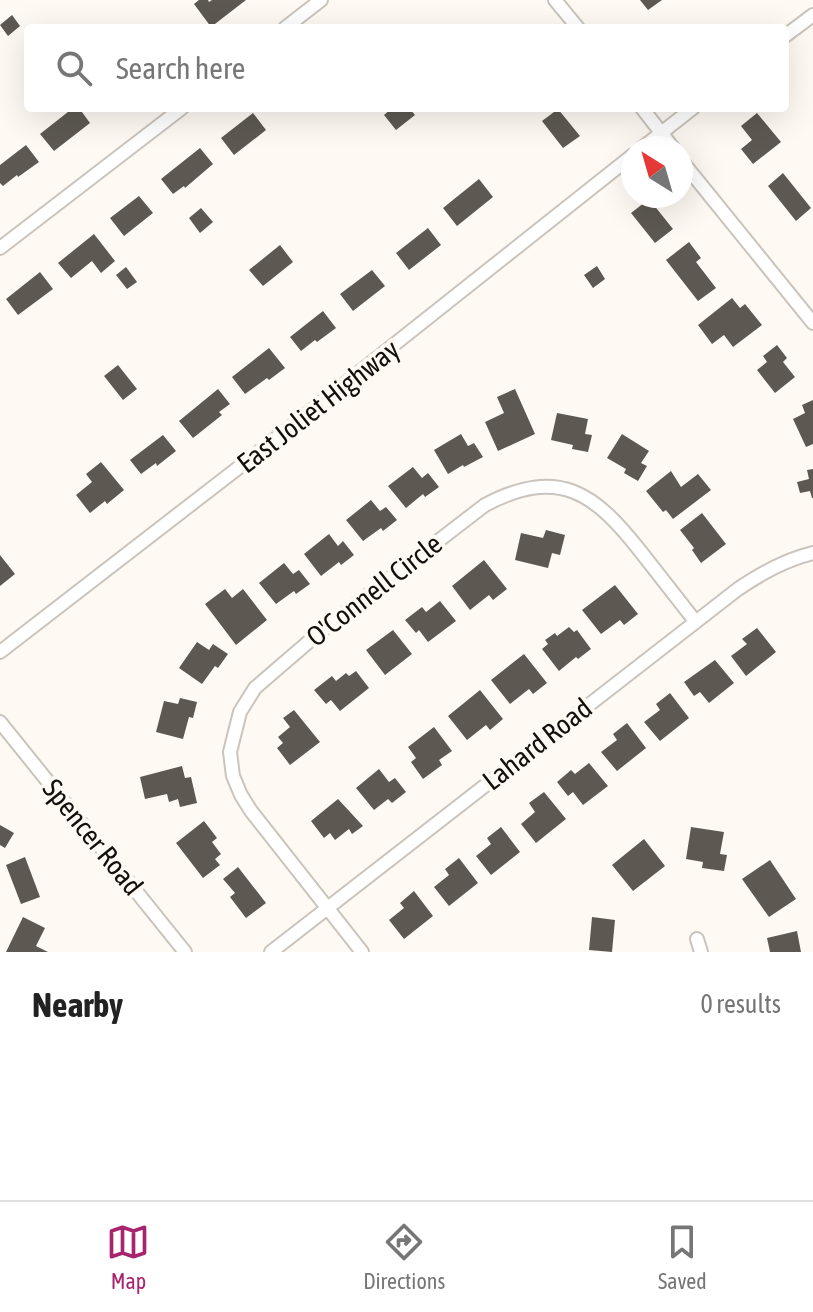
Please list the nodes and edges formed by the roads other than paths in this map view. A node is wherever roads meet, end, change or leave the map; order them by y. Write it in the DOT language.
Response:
graph roads {
  1 [pos="321,0"];
  2 [pos="555,0"];
  3 [pos="813,15"];
  4 [pos="290,24"];
  5 [pos="575,24"];
  6 [pos="789,33"];
  7 [pos="177,112"];
  8 [pos="645,112"];
  9 [pos="688,112"];
  10 [pos="661,132"];
  11 [pos="656,136"];
  12 [pos="664,136"];
  13 [pos="621,165"];
  14 [pos="693,175"];
  15 [pos="0,248"];
  16 [pos="813,323"];
  17 [pos="813,553"];
  18 [pos="695,621"];
  19 [pos="0,652"];
  20 [pos="0,722"];
  21 [pos="327,908"];
  22 [pos="185,952"];
  23 [pos="271,952"];
  24 [pos="362,952"];
  1 -- 4 [label="street"];
  2 -- 5 [label="street"];
  3 -- 6 [label="street"];
  7 -- 15 [label="street"];
  8 -- 10 [label="street"];
  9 -- 10 [label="street"];
  10 -- 11 [label="street"];
  10 -- 12 [label="street"];
  13 -- 19 [label="street, East Joliet Highway"];
  14 -- 16 [label="street"];
  17 -- 18 [label="street, Lahard Road"];
  18 -- 21 [label="street, Lahard Road"];
  18 -- 21 [label="street, O'Connell Circle"];
  20 -- 22 [label="street, Spencer Road"];
  21 -- 23 [label="street, Lahard Road"];
  21 -- 24 [label="street, O'Connell Circle"];
}
